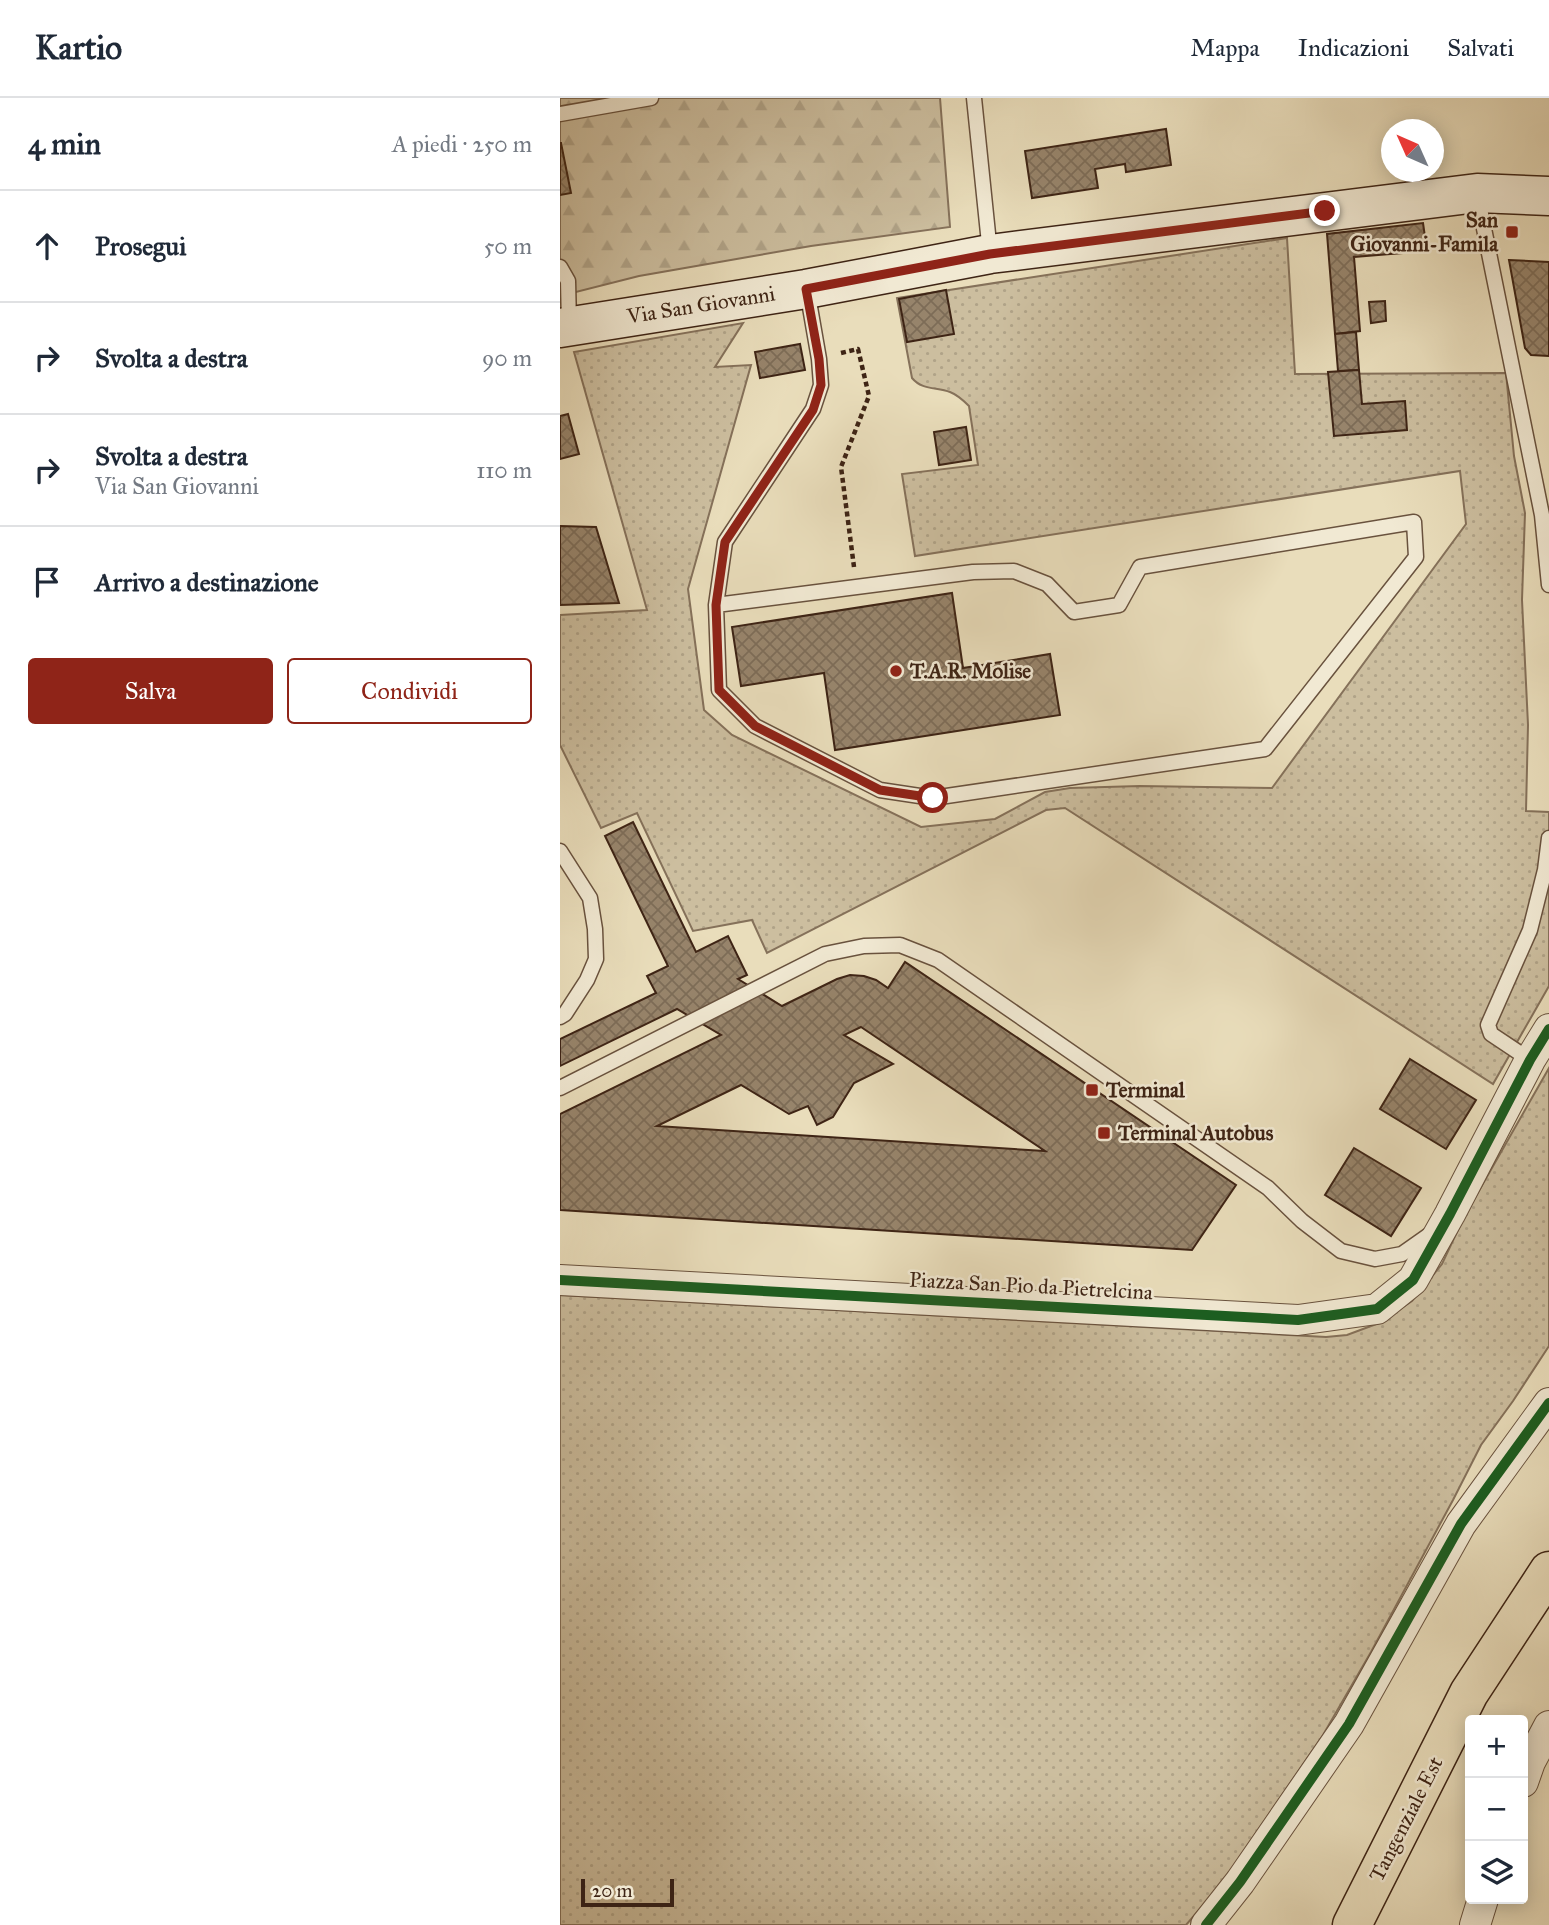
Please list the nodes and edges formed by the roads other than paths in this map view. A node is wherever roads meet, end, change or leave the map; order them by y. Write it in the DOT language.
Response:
graph roads {
  1 [pos="652,98"];
  2 [pos="974,98"];
  3 [pos="560,114"];
  4 [pos="1477,193"];
  5 [pos="1549,196"];
  6 [pos="990,254"];
  7 [pos="560,267"];
  8 [pos="806,289"];
  9 [pos="565,326"];
  10 [pos="1549,585"];
  11 [pos="716,605"];
  12 [pos="1549,838"];
  13 [pos="560,851"];
  14 [pos="560,1017"];
  15 [pos="1549,1030"];
  16 [pos="1530,1060"];
  17 [pos="560,1088"];
  18 [pos="1450,1214"];
  19 [pos="560,1280"];
  20 [pos="1549,1403"];
  21 [pos="1549,1571"];
  22 [pos="1549,1726"];
  23 [pos="1534,1765"];
  24 [pos="1481,1904"];
  25 [pos="1206,1925"];
  26 [pos="1352,1925"];
  27 [pos="1475,1925"];
  1 -- 3 [label="lane"];
  2 -- 6 [label="lane"];
  4 -- 5 [label="main road, Via San Giovanni"];
  4 -- 6 [label="main road, Via San Giovanni"];
  4 -- 10 [label="lane"];
  6 -- 8 [label="main road, Via San Giovanni"];
  7 -- 9 [label="lane"];
  8 -- 9 [label="main road, Via San Giovanni"];
  8 -- 11 [label="lane"];
  11 -- 11 [label="lane"];
  12 -- 16 [label="lane"];
  13 -- 14 [label="lane"];
  15 -- 16 [label="street, Piazza San Pio da Pietrelcina"];
  16 -- 18 [label="street, Piazza San Pio da Pietrelcina"];
  17 -- 18 [label="lane"];
  18 -- 19 [label="street, Piazza San Pio da Pietrelcina"];
  20 -- 25 [label="street"];
  21 -- 26 [label="main road, Tangenziale Est"];
  22 -- 23 [label="street"];
  24 -- 27 [label="street"];
}
